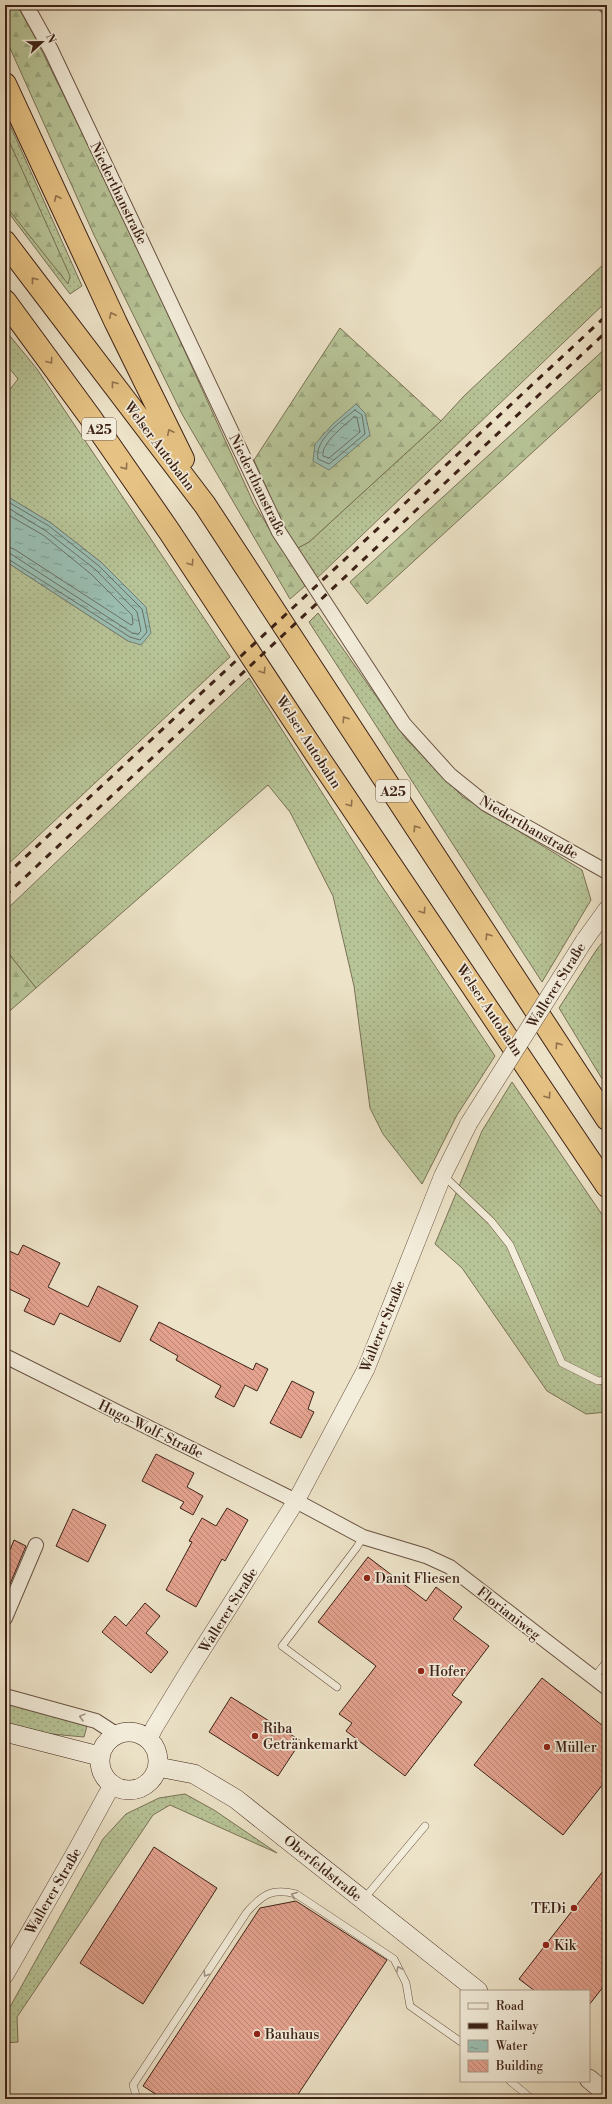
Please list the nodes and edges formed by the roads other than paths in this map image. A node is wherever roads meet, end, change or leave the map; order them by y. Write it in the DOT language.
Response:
graph roads {
  1 [pos="26,5"];
  2 [pos="605,5"];
  3 [pos="607,7"];
  4 [pos="5,84"];
  5 [pos="5,242"];
  6 [pos="5,301"];
  7 [pos="205,505"];
  8 [pos="607,872"];
  9 [pos="607,909"];
  10 [pos="607,1119"];
  11 [pos="443,1175"];
  12 [pos="607,1186"];
  13 [pos="5,1356"];
  14 [pos="607,1380"];
  15 [pos="296,1501"];
  16 [pos="363,1537"];
  17 [pos="36,1545"];
  18 [pos="5,1618"];
  19 [pos="607,1661"];
  20 [pos="594,1678"];
  21 [pos="337,1687"];
  22 [pos="607,1688"];
  23 [pos="5,1696"];
  24 [pos="5,1732"];
  25 [pos="116,1734"];
  26 [pos="149,1739"];
  27 [pos="99,1756"];
  28 [pos="158,1767"];
  29 [pos="112,1785"];
  30 [pos="426,1826"];
  31 [pos="363,1900"];
  32 [pos="5,1975"];
  33 [pos="477,1990"];
  34 [pos="460,2041"];
  35 [pos="590,2080"];
  36 [pos="511,2082"];
  37 [pos="607,2094"];
  38 [pos="137,2099"];
  39 [pos="532,2099"];
  1 -- 8 [label="street, Niederthanstraße"];
  2 -- 3 [label="street"];
  7 -- 4 [label="highway, one-way"];
  7 -- 5 [label="highway, Welser Autobahn / A25, one-way"];
  6 -- 12 [label="highway, Welser Autobahn / A25, one-way"];
  10 -- 7 [label="highway, Welser Autobahn / A25, one-way"];
  9 -- 11 [label="street, Wallerer Straße, bridge"];
  11 -- 14 [label="lane"];
  11 -- 15 [label="street, Wallerer Straße"];
  13 -- 15 [label="street, Hugo-Wolf-Straße"];
  15 -- 16 [label="street, Florianiweg"];
  15 -- 26 [label="street, Wallerer Straße"];
  16 -- 20 [label="street, Florianiweg"];
  16 -- 21 [label="lane"];
  17 -- 18 [label="street"];
  19 -- 20 [label="lane"];
  20 -- 22 [label="street, Florianiweg"];
  25 -- 23 [label="street, one-way"];
  24 -- 27 [label="main road"];
  25 -- 26 [label="main road"];
  25 -- 27 [label="main road"];
  26 -- 28 [label="main road"];
  27 -- 29 [label="main road"];
  28 -- 29 [label="main road"];
  28 -- 31 [label="main road, Oberfeldstraße"];
  29 -- 32 [label="street, Wallerer Straße"];
  30 -- 31 [label="lane"];
  31 -- 33 [label="main road, Oberfeldstraße"];
  34 -- 38 [label="lane, one-way"];
  35 -- 37 [label="main road"];
  36 -- 39 [label="lane"];
}
